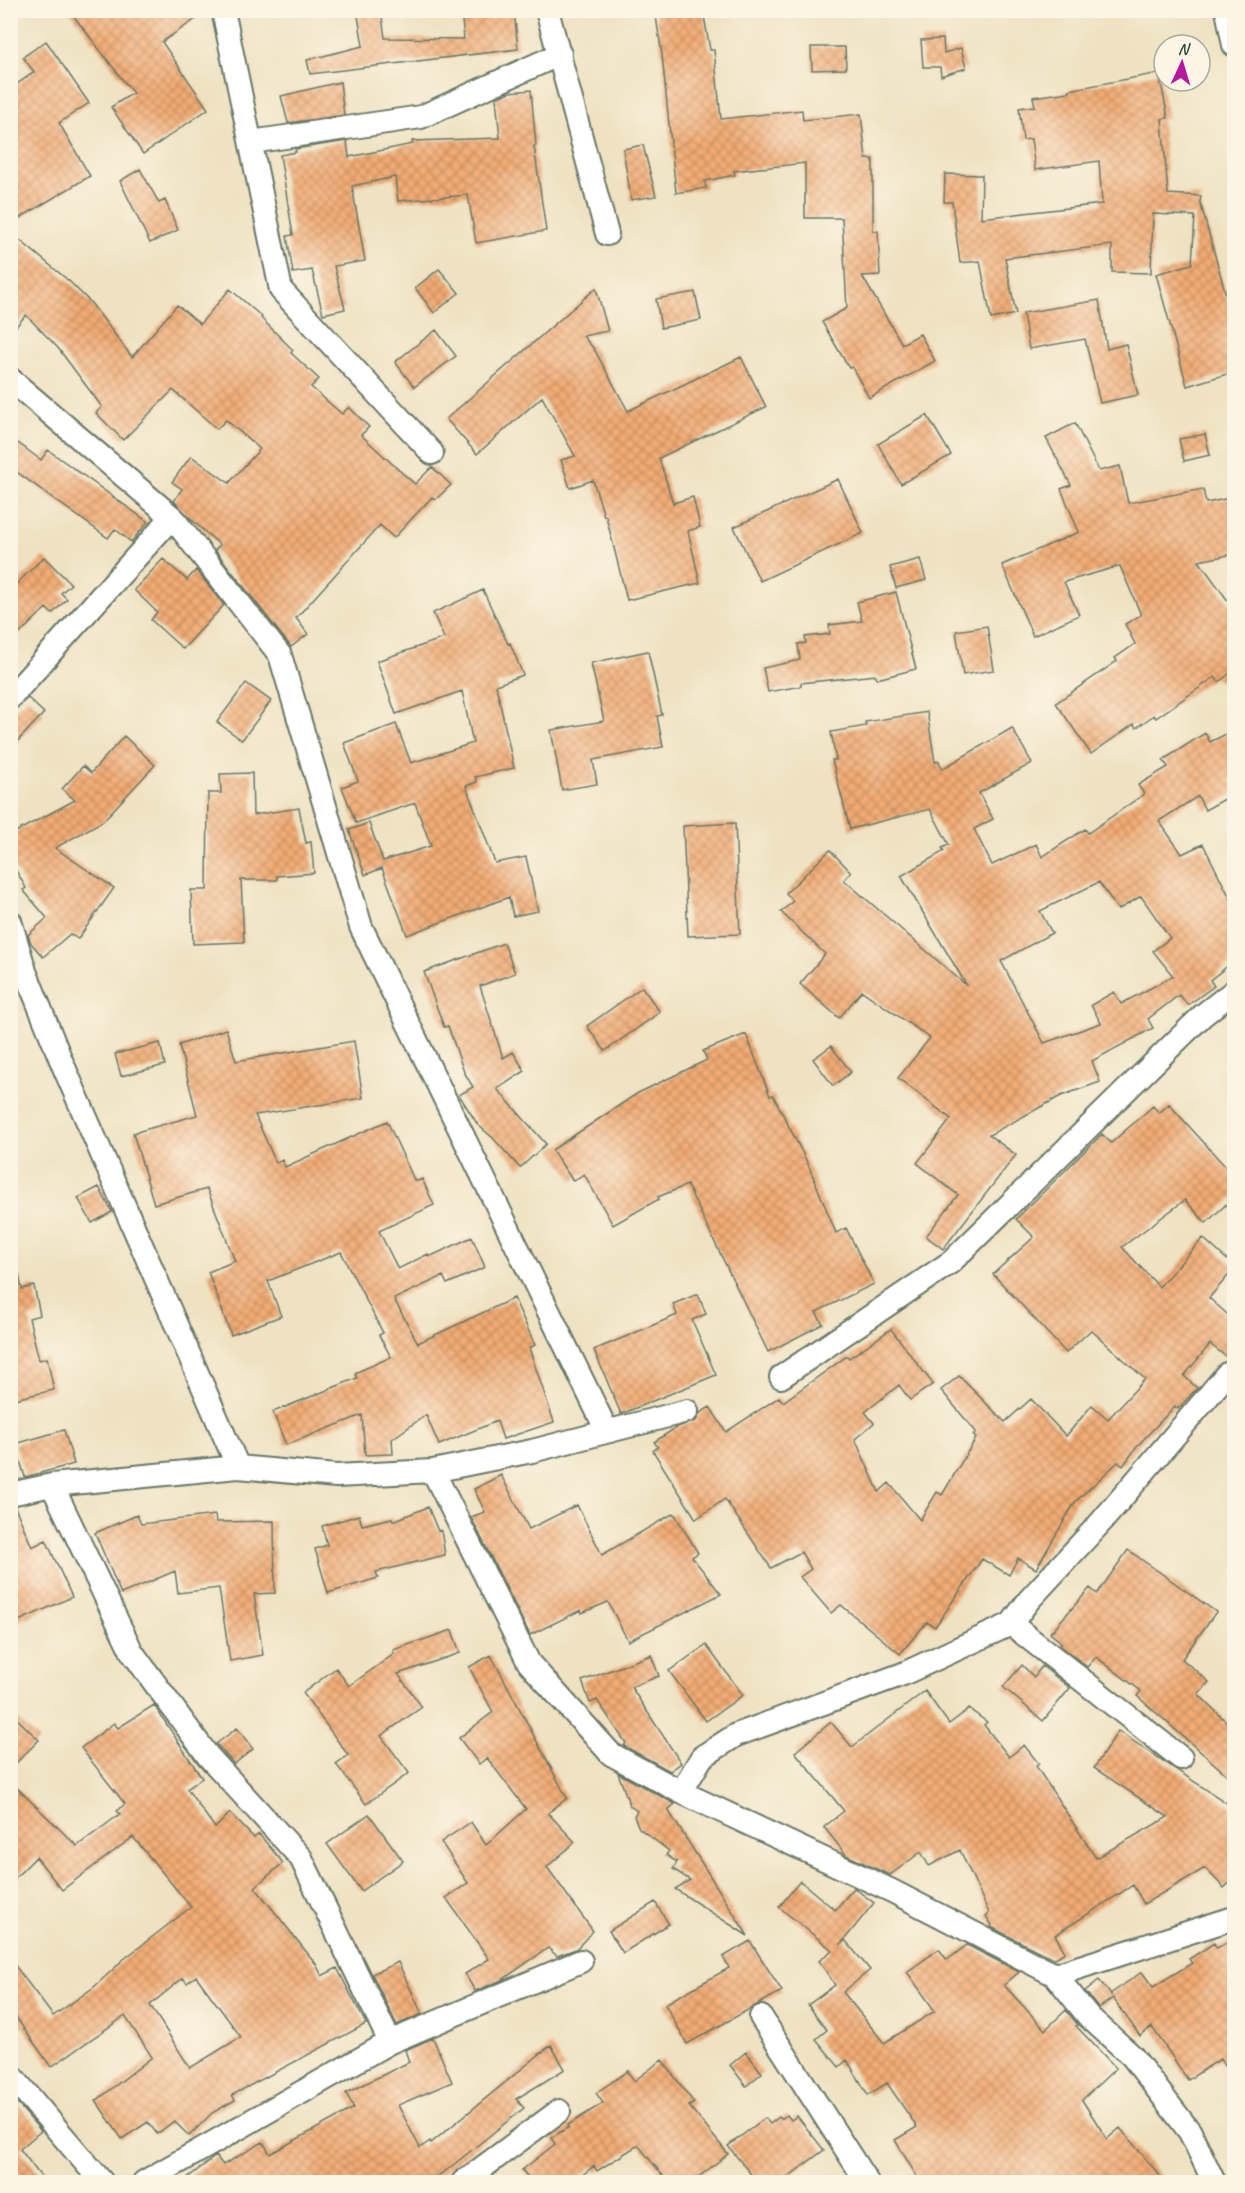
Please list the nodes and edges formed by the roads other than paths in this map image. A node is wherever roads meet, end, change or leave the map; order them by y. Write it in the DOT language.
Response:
graph roads {
  1 [pos="223,10"];
  2 [pos="547,10"];
  3 [pos="1227,10"];
  4 [pos="1234,45"];
  5 [pos="560,54"];
  6 [pos="251,142"];
  7 [pos="608,234"];
  8 [pos="10,379"];
  9 [pos="432,453"];
  10 [pos="172,518"];
  11 [pos="10,698"];
  12 [pos="10,921"];
  13 [pos="1234,991"];
  14 [pos="1227,1374"];
  15 [pos="781,1377"];
  16 [pos="687,1411"];
  17 [pos="607,1431"];
  18 [pos="238,1467"];
  19 [pos="433,1471"];
  20 [pos="52,1485"];
  21 [pos="10,1494"];
  22 [pos="1011,1624"];
  23 [pos="1181,1758"];
  24 [pos="681,1791"];
  25 [pos="1234,1918"];
  26 [pos="581,1961"];
  27 [pos="1055,1975"];
  28 [pos="761,2017"];
  29 [pos="390,2042"];
  30 [pos="10,2074"];
  31 [pos="559,2111"];
  32 [pos="857,2180"];
  33 [pos="102,2182"];
  34 [pos="144,2182"];
  35 [pos="463,2182"];
  36 [pos="1214,2182"];
  1 -- 6 [label="street"];
  2 -- 5 [label="street"];
  3 -- 4 [label="street"];
  5 -- 6 [label="street"];
  5 -- 7 [label="street"];
  6 -- 9 [label="street"];
  8 -- 10 [label="street"];
  10 -- 11 [label="street"];
  10 -- 17 [label="street"];
  12 -- 18 [label="street"];
  13 -- 15 [label="street"];
  14 -- 22 [label="street"];
  16 -- 17 [label="street"];
  17 -- 19 [label="street"];
  18 -- 19 [label="street"];
  18 -- 20 [label="street"];
  19 -- 24 [label="street"];
  20 -- 21 [label="street"];
  20 -- 29 [label="street"];
  22 -- 23 [label="street"];
  22 -- 24 [label="street"];
  24 -- 27 [label="street"];
  25 -- 27 [label="street"];
  26 -- 29 [label="street"];
  27 -- 36 [label="street"];
  28 -- 32 [label="street"];
  29 -- 34 [label="street"];
  30 -- 33 [label="street"];
  31 -- 35 [label="street"];
}
